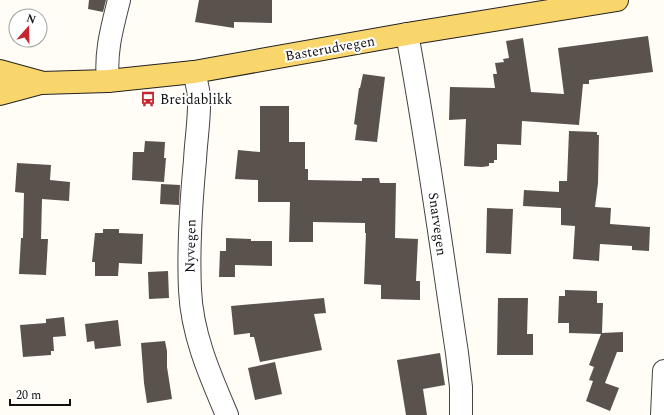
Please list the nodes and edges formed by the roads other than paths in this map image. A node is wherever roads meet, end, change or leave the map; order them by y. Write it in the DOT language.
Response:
graph roads {
  1 [pos="119,0"];
  2 [pos="616,0"];
  3 [pos="407,34"];
  4 [pos="0,71"];
  5 [pos="194,72"];
  6 [pos="108,81"];
  7 [pos="41,82"];
  8 [pos="0,94"];
  9 [pos="664,371"];
  10 [pos="227,415"];
  11 [pos="461,415"];
  12 [pos="662,415"];
  1 -- 6 [label="street"];
  2 -- 3 [label="main road, Basterudvegen"];
  3 -- 5 [label="main road, Basterudvegen"];
  3 -- 11 [label="street, Snarvegen"];
  4 -- 7 [label="main road, Basterudvegen"];
  5 -- 6 [label="main road, Basterudvegen"];
  5 -- 10 [label="street, Nyvegen"];
  6 -- 7 [label="main road, Basterudvegen"];
  7 -- 8 [label="main road, Basterudvegen"];
  9 -- 12 [label="street"];
}
